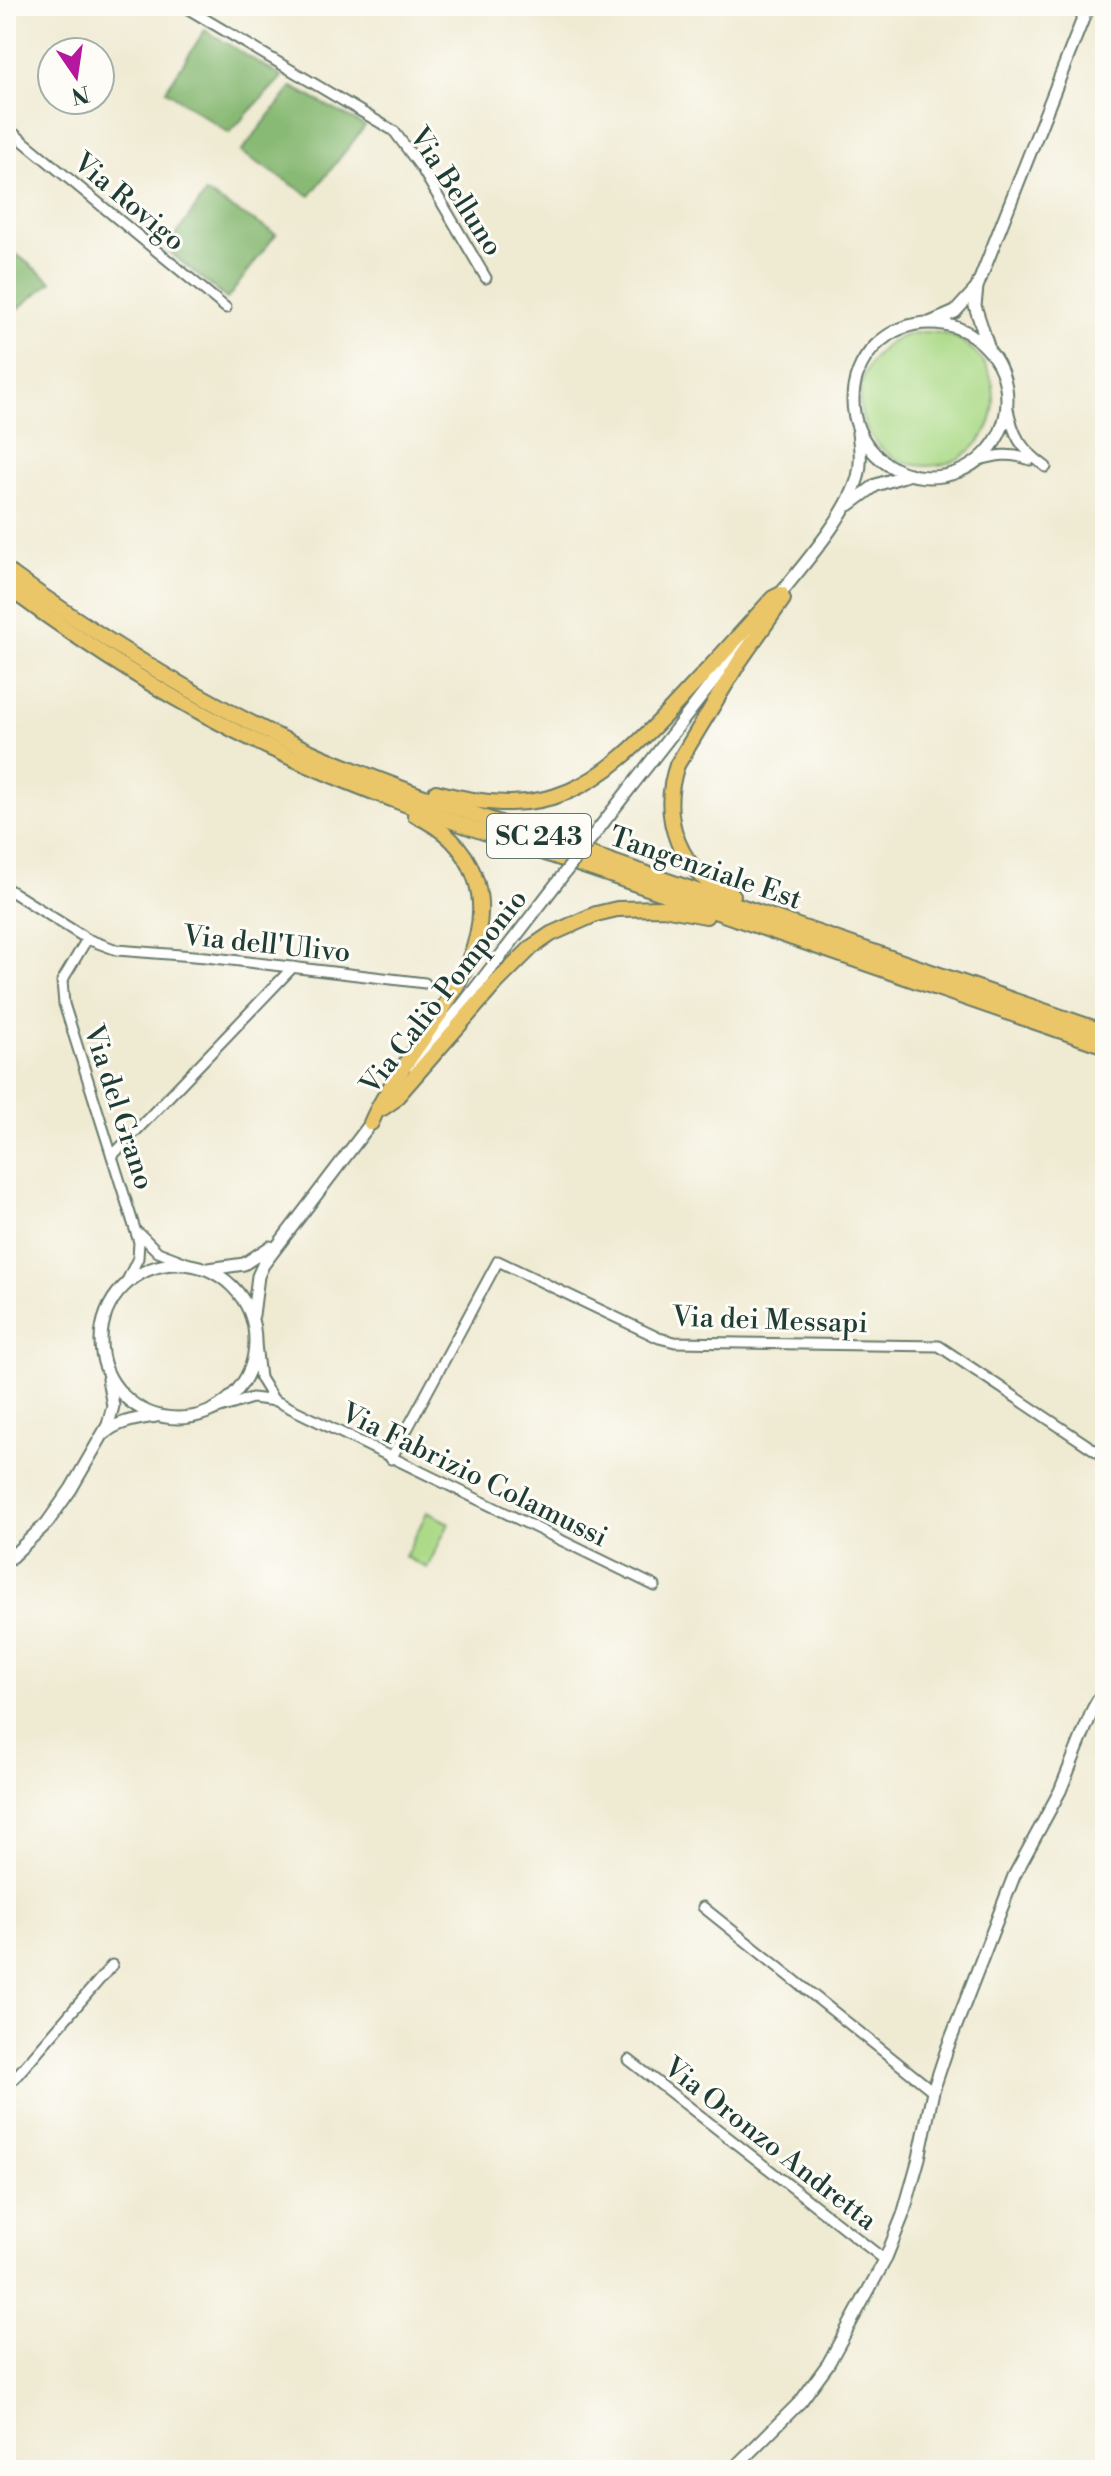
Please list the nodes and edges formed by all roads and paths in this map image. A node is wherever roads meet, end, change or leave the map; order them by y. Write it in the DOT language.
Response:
graph roads {
  1 [pos="183,6"];
  2 [pos="1088,6"];
  3 [pos="6,127"];
  4 [pos="486,278"];
  5 [pos="977,287"];
  6 [pos="226,308"];
  7 [pos="929,323"];
  8 [pos="989,350"];
  9 [pos="1007,404"];
  10 [pos="858,428"];
  11 [pos="976,461"];
  12 [pos="910,474"];
  13 [pos="842,511"];
  14 [pos="6,570"];
  15 [pos="6,586"];
  16 [pos="783,590"];
  17 [pos="338,763"];
  18 [pos="314,767"];
  19 [pos="6,888"];
  20 [pos="87,939"];
  21 [pos="847,943"];
  22 [pos="821,947"];
  23 [pos="293,967"];
  24 [pos="425,983"];
  25 [pos="1105,1032"];
  26 [pos="1105,1046"];
  27 [pos="383,1108"];
  28 [pos="371,1123"];
  29 [pos="112,1156"];
  30 [pos="134,1224"];
  31 [pos="285,1233"];
  32 [pos="192,1265"];
  33 [pos="207,1270"];
  34 [pos="126,1283"];
  35 [pos="252,1319"];
  36 [pos="256,1344"];
  37 [pos="104,1364"];
  38 [pos="276,1401"];
  39 [pos="214,1410"];
  40 [pos="158,1416"];
  41 [pos="102,1436"];
  42 [pos="1105,1457"];
  43 [pos="391,1459"];
  44 [pos="6,1562"];
  45 [pos="655,1586"];
  46 [pos="1105,1688"];
  47 [pos="703,1907"];
  48 [pos="112,1965"];
  49 [pos="629,2060"];
  50 [pos="6,2088"];
  51 [pos="933,2091"];
  52 [pos="885,2260"];
  53 [pos="732,2470"];
  1 -- 4 [label="street, Via Belluno"];
  2 -- 5 [label="street, Via Caliò Pomponio"];
  3 -- 6 [label="street, Via Rovigo"];
  5 -- 7 [label="street, Via Caliò Pomponio"];
  5 -- 8 [label="street, Via Caliò Pomponio"];
  7 -- 8 [label="street"];
  7 -- 10 [label="street, Via Caliò Pomponio"];
  8 -- 9 [label="street, Via Caliò Pomponio"];
  9 -- 11 [label="street"];
  9 -- 11 [label="street"];
  10 -- 12 [label="street"];
  10 -- 13 [label="street, Via Caliò Pomponio"];
  11 -- 12 [label="street, Via Caliò Pomponio"];
  12 -- 13 [label="street, Via Caliò Pomponio"];
  13 -- 16 [label="street, Via Caliò Pomponio"];
  14 -- 17 [label="highway, Tangenziale Est / SC 243"];
  15 -- 18 [label="highway, Tangenziale Est / SC 243"];
  16 -- 17 [label="highway"];
  16 -- 21 [label="highway"];
  16 -- 27 [label="street, Via Caliò Pomponio, bridge"];
  17 -- 21 [label="highway, Tangenziale Est / SC 243"];
  18 -- 22 [label="highway, Tangenziale Est / SC 243"];
  18 -- 28 [label="highway"];
  19 -- 20 [label="street, Via dell'Ulivo"];
  20 -- 23 [label="street, Via dell'Ulivo"];
  20 -- 29 [label="street, Via del Grano"];
  21 -- 25 [label="highway, Tangenziale Est / SC 243"];
  22 -- 26 [label="highway, Tangenziale Est / SC 243"];
  22 -- 27 [label="highway"];
  23 -- 24 [label="street, Via dell'Ulivo"];
  23 -- 29 [label="street"];
  27 -- 28 [label="street, Via Caliò Pomponio"];
  28 -- 31 [label="street, Via Caliò Pomponio"];
  29 -- 30 [label="street, Via del Grano"];
  30 -- 32 [label="street"];
  30 -- 34 [label="street"];
  31 -- 33 [label="street, Via Caliò Pomponio"];
  31 -- 35 [label="street, Via Caliò Pomponio"];
  32 -- 33 [label="street, Via Caliò Pomponio"];
  32 -- 34 [label="street, Via Caliò Pomponio"];
  33 -- 35 [label="street, Via Caliò Pomponio"];
  34 -- 37 [label="street"];
  35 -- 36 [label="street, Via Caliò Pomponio"];
  36 -- 38 [label="street"];
  36 -- 39 [label="street, Via Caliò Pomponio"];
  37 -- 40 [label="street"];
  37 -- 41 [label="street"];
  38 -- 39 [label="street"];
  38 -- 43 [label="street, Via Fabrizio Colamussi"];
  39 -- 40 [label="street"];
  40 -- 41 [label="street"];
  41 -- 44 [label="street"];
  42 -- 43 [label="street, Via dei Messapi"];
  43 -- 45 [label="street, Via Fabrizio Colamussi"];
  46 -- 51 [label="street"];
  47 -- 51 [label="street"];
  48 -- 50 [label="street"];
  49 -- 52 [label="street, Via Oronzo Andretta"];
  51 -- 52 [label="street"];
  52 -- 53 [label="street"];
}
